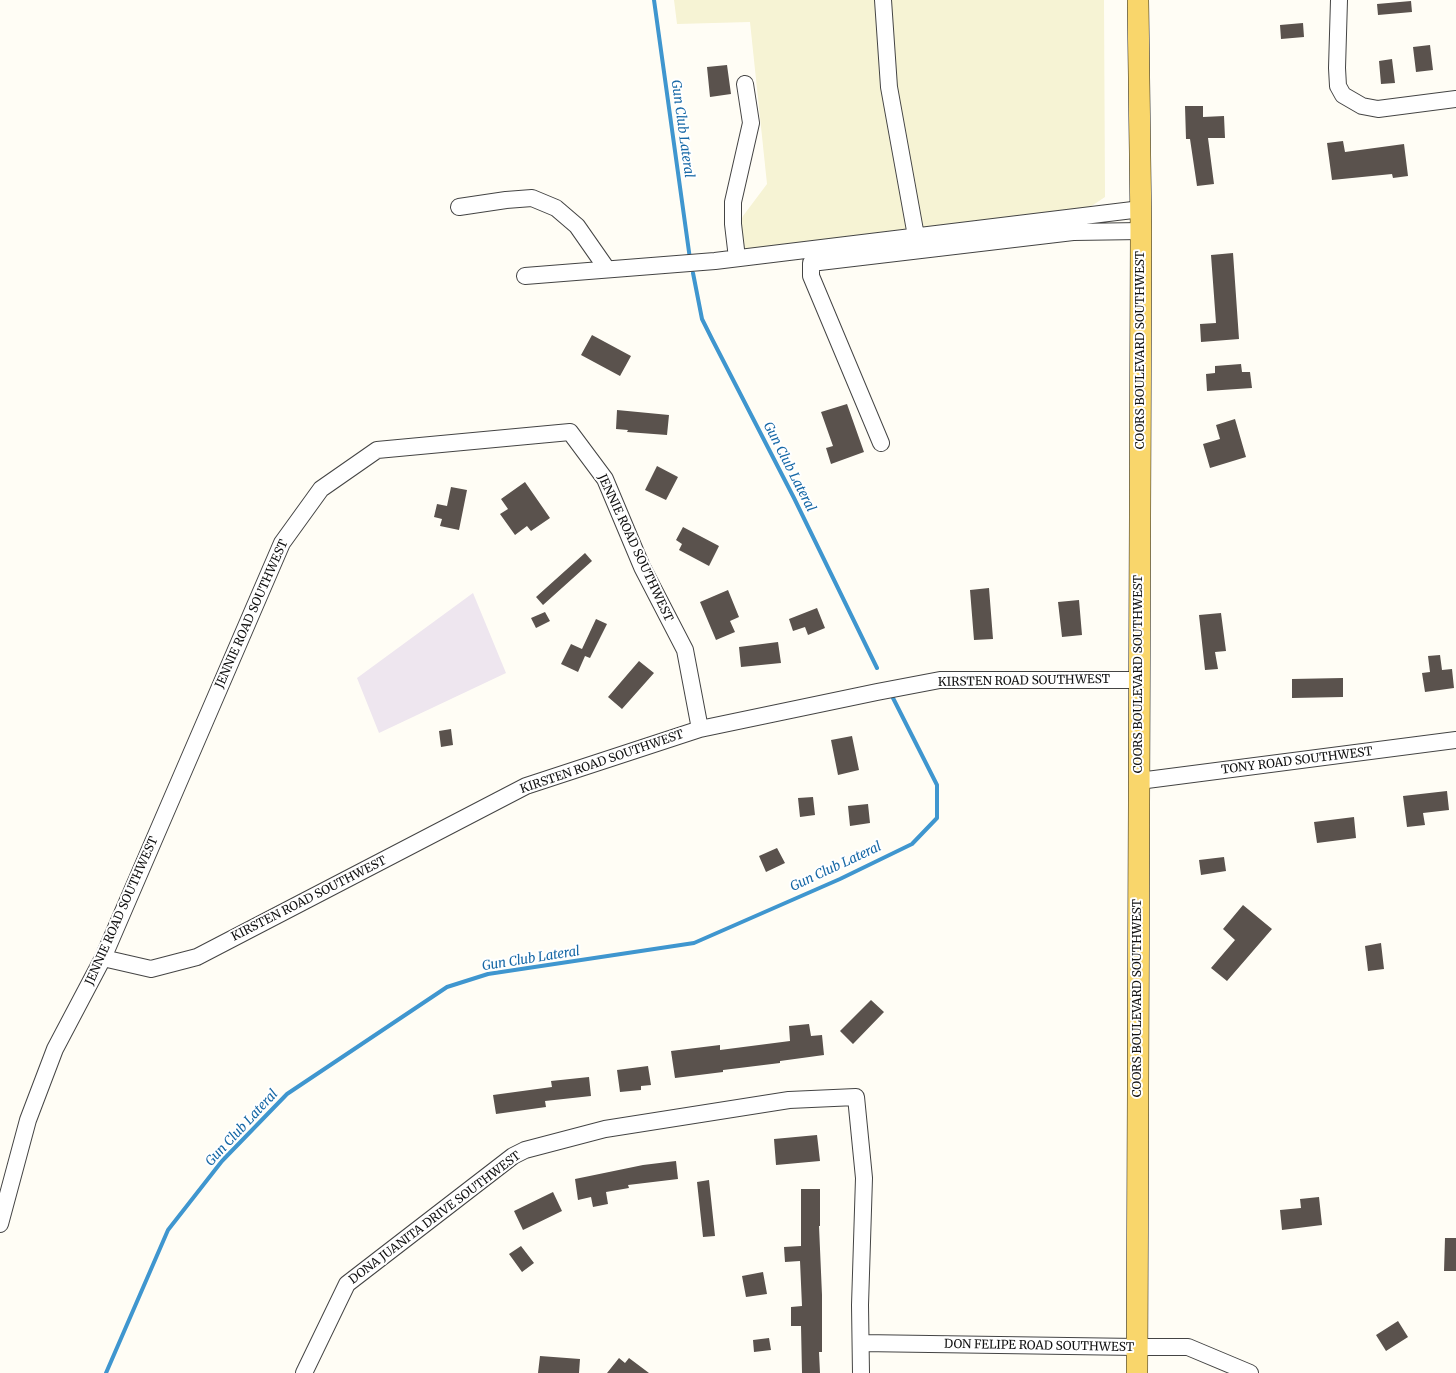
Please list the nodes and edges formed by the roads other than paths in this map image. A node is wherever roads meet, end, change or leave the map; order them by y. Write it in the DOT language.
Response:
graph roads {
  1 [pos="883,0"];
  2 [pos="1138,0"];
  3 [pos="1339,0"];
  4 [pos="745,84"];
  5 [pos="1456,98"];
  6 [pos="459,207"];
  7 [pos="1141,209"];
  8 [pos="1141,231"];
  9 [pos="916,236"];
  10 [pos="737,258"];
  11 [pos="607,269"];
  12 [pos="525,276"];
  13 [pos="881,442"];
  14 [pos="1139,680"];
  15 [pos="700,729"];
  16 [pos="1456,740"];
  17 [pos="1139,781"];
  18 [pos="103,958"];
  19 [pos="0,1224"];
  20 [pos="861,1343"];
  21 [pos="1137,1347"];
  22 [pos="304,1373"];
  23 [pos="861,1373"];
  24 [pos="1137,1373"];
  25 [pos="1250,1373"];
  1 -- 9 [label="street"];
  2 -- 7 [label="main road, COORS BOULEVARD SOUTHWEST"];
  3 -- 5 [label="street"];
  4 -- 10 [label="street"];
  6 -- 11 [label="street"];
  7 -- 8 [label="main road, COORS BOULEVARD SOUTHWEST"];
  7 -- 9 [label="street"];
  8 -- 13 [label="street"];
  8 -- 14 [label="main road, COORS BOULEVARD SOUTHWEST"];
  9 -- 10 [label="street"];
  10 -- 11 [label="street"];
  11 -- 12 [label="street"];
  14 -- 15 [label="street, KIRSTEN ROAD SOUTHWEST"];
  14 -- 17 [label="main road, COORS BOULEVARD SOUTHWEST"];
  15 -- 18 [label="street, KIRSTEN ROAD SOUTHWEST"];
  15 -- 18 [label="street, JENNIE ROAD SOUTHWEST"];
  16 -- 17 [label="street, TONY ROAD SOUTHWEST"];
  17 -- 21 [label="main road, COORS BOULEVARD SOUTHWEST"];
  18 -- 19 [label="street, JENNIE ROAD SOUTHWEST"];
  20 -- 21 [label="street, DON FELIPE ROAD SOUTHWEST"];
  20 -- 22 [label="street, DONA JUANITA DRIVE SOUTHWEST"];
  20 -- 23 [label="street"];
  21 -- 24 [label="main road, COORS BOULEVARD SOUTHWEST"];
  21 -- 25 [label="street, DON FELIPE ROAD SOUTHWEST"];
}
